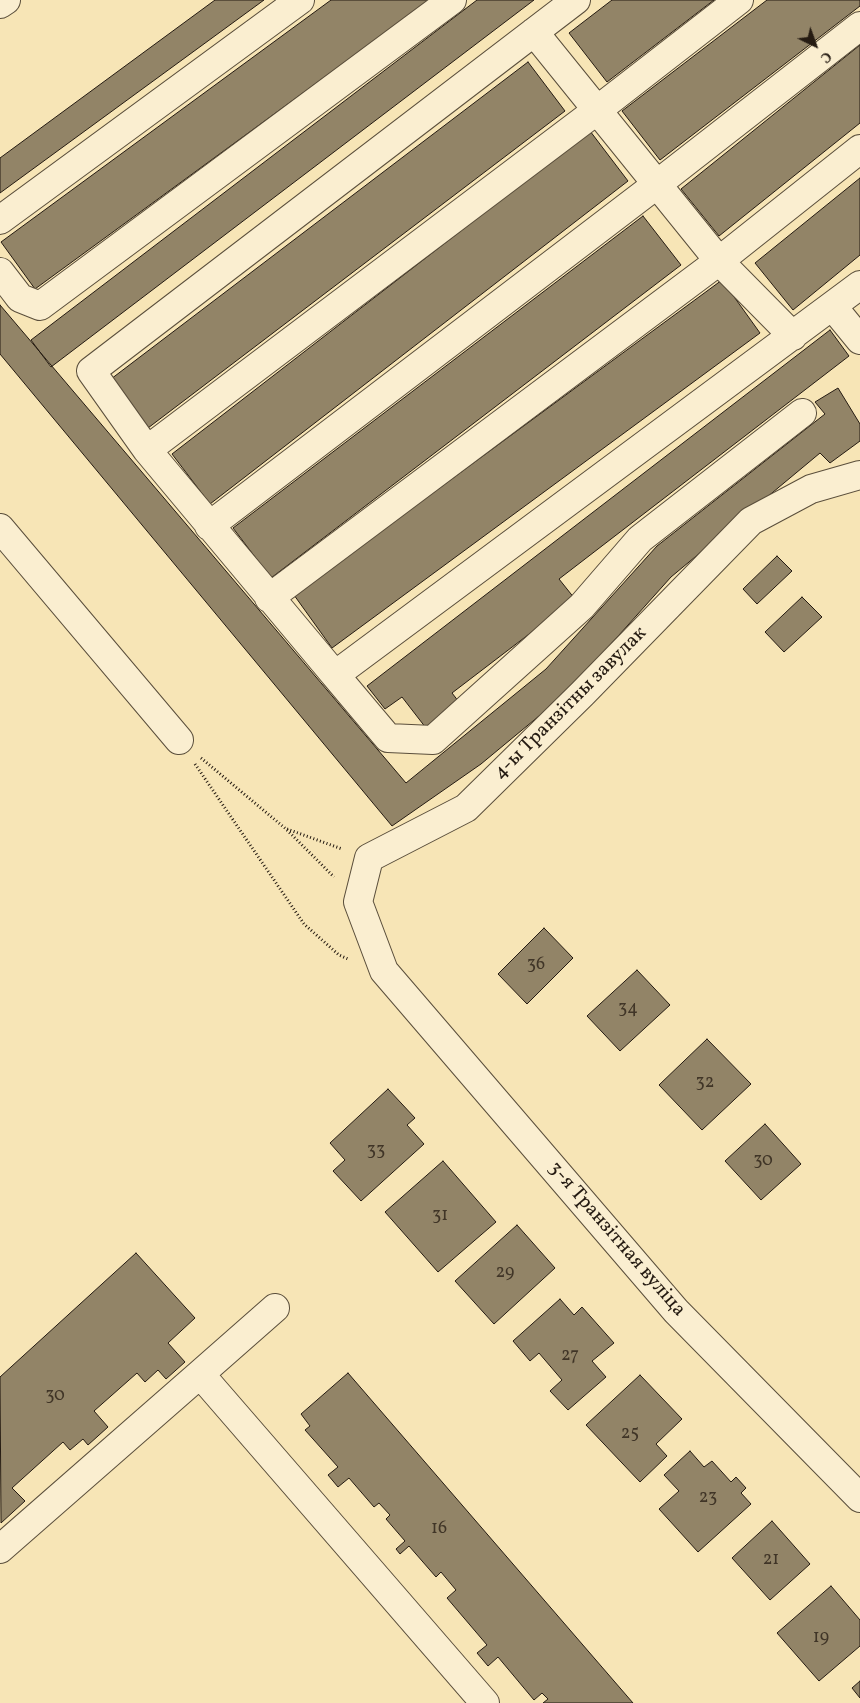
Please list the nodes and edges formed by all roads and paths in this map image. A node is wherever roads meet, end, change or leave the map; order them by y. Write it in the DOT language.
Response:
graph roads {
  1 [pos="6,0"];
  2 [pos="300,0"];
  3 [pos="452,0"];
  4 [pos="576,0"];
  5 [pos="739,0"];
  6 [pos="0,4"];
  7 [pos="860,26"];
  8 [pos="534,32"];
  9 [pos="596,111"];
  10 [pos="860,149"];
  11 [pos="656,185"];
  12 [pos="0,220"];
  13 [pos="719,261"];
  14 [pos="0,272"];
  15 [pos="860,285"];
  16 [pos="833,306"];
  17 [pos="793,336"];
  18 [pos="860,340"];
  19 [pos="802,413"];
  20 [pos="147,450"];
  21 [pos="860,475"];
  22 [pos="209,526"];
  23 [pos="0,528"];
  24 [pos="269,598"];
  25 [pos="335,675"];
  26 [pos="179,740"];
  27 [pos="286,829"];
  28 [pos="369,858"];
  29 [pos="358,902"];
  30 [pos="384,972"];
  31 [pos="275,1308"];
  32 [pos="200,1374"];
  33 [pos="860,1498"];
  34 [pos="0,1549"];
  35 [pos="485,1703"];
  1 -- 6 [label="street"];
  2 -- 12 [label="street"];
  3 -- 14 [label="street"];
  4 -- 8 [label="street"];
  5 -- 9 [label="street"];
  7 -- 11 [label="street"];
  8 -- 9 [label="street"];
  8 -- 20 [label="street"];
  9 -- 11 [label="street"];
  9 -- 20 [label="street"];
  10 -- 13 [label="street"];
  11 -- 13 [label="street"];
  11 -- 22 [label="street"];
  13 -- 17 [label="street"];
  13 -- 24 [label="street"];
  15 -- 16 [label="street"];
  16 -- 17 [label="street"];
  16 -- 18 [label="street"];
  17 -- 25 [label="street"];
  19 -- 25 [label="street"];
  20 -- 22 [label="street"];
  21 -- 28 [label="street, 4-ы Транзітны завулак"];
  22 -- 24 [label="street"];
  23 -- 26 [label="street"];
  24 -- 25 [label="street"];
  26 -- 27 [label="path"];
  26 -- 30 [label="path"];
  27 -- 28 [label="path"];
  27 -- 29 [label="path"];
  28 -- 29 [label="street"];
  29 -- 30 [label="street"];
  30 -- 33 [label="street, 3-я Транзітная вуліца"];
  31 -- 32 [label="street"];
  32 -- 34 [label="street"];
  32 -- 35 [label="street"];
}
